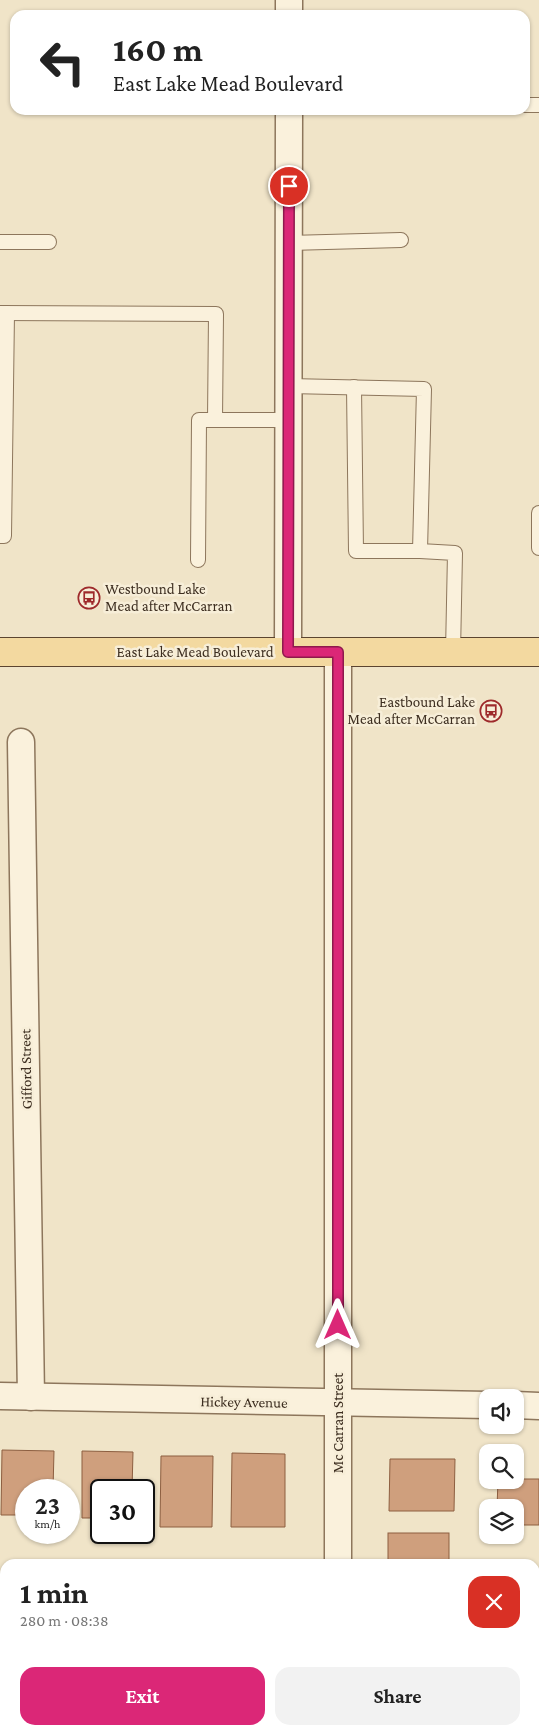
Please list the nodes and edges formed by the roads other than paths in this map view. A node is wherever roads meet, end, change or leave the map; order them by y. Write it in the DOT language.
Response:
graph roads {
  1 [pos="289,115"];
  2 [pos="401,240"];
  3 [pos="0,242"];
  4 [pos="48,242"];
  5 [pos="289,243"];
  6 [pos="4,313"];
  7 [pos="288,386"];
  8 [pos="354,388"];
  9 [pos="215,420"];
  10 [pos="289,420"];
  11 [pos="539,513"];
  12 [pos="0,536"];
  13 [pos="539,548"];
  14 [pos="420,551"];
  15 [pos="198,560"];
  16 [pos="0,652"];
  17 [pos="288,652"];
  18 [pos="338,652"];
  19 [pos="453,652"];
  20 [pos="539,652"];
  21 [pos="21,742"];
  22 [pos="0,1396"];
  23 [pos="31,1397"];
  24 [pos="338,1404"];
  25 [pos="479,1405"];
  26 [pos="524,1406"];
  27 [pos="539,1406"];
  28 [pos="338,1559"];
  1 -- 5 [label="street"];
  2 -- 5 [label="lane"];
  3 -- 4 [label="lane"];
  5 -- 7 [label="street"];
  6 -- 9 [label="lane"];
  6 -- 12 [label="lane"];
  7 -- 8 [label="lane"];
  7 -- 10 [label="street"];
  8 -- 14 [label="lane"];
  8 -- 14 [label="lane"];
  9 -- 10 [label="lane"];
  9 -- 15 [label="lane"];
  10 -- 17 [label="street"];
  11 -- 13 [label="lane"];
  14 -- 19 [label="lane"];
  16 -- 17 [label="main road, East Lake Mead Boulevard"];
  17 -- 18 [label="main road, East Lake Mead Boulevard"];
  18 -- 19 [label="main road, East Lake Mead Boulevard"];
  18 -- 24 [label="street, Mc Carran Street"];
  19 -- 20 [label="main road, East Lake Mead Boulevard"];
  21 -- 23 [label="street, Gifford Street"];
  22 -- 23 [label="street, Hickey Avenue"];
  23 -- 24 [label="street, Hickey Avenue"];
  24 -- 25 [label="street, Hickey Avenue"];
  24 -- 28 [label="street, Mc Carran Street"];
  26 -- 27 [label="street"];
}
